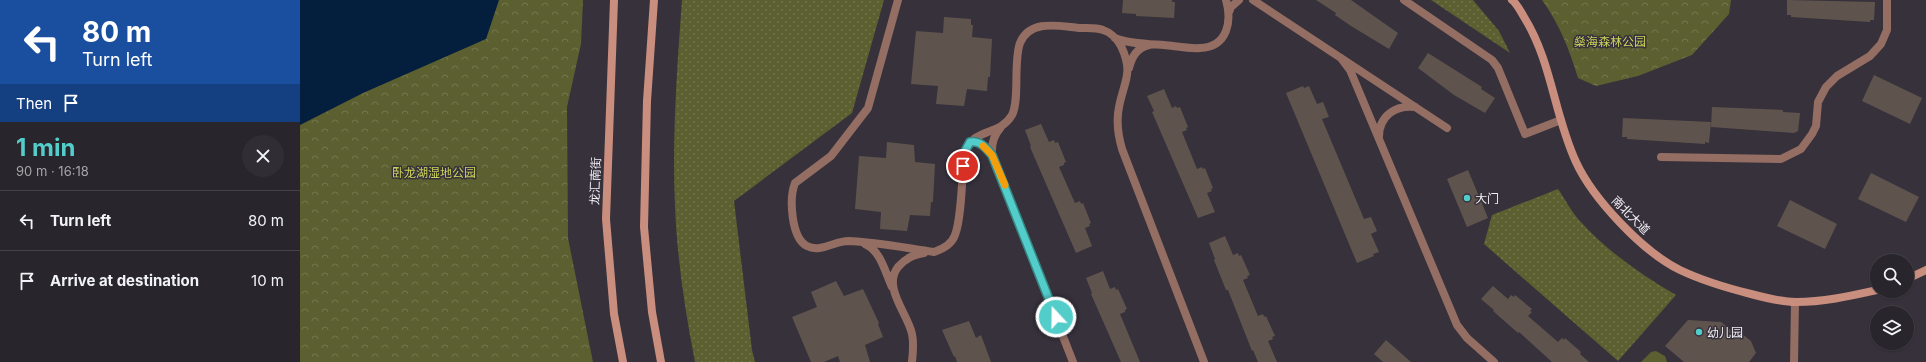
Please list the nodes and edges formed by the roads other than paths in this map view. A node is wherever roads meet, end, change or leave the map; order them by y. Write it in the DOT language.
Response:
graph roads {
  1 [pos="614,0"];
  2 [pos="654,0"];
  3 [pos="898,0"];
  4 [pos="1226,0"];
  5 [pos="1239,0"];
  6 [pos="1253,0"];
  7 [pos="1404,0"];
  8 [pos="1512,0"];
  9 [pos="1887,0"];
  10 [pos="1229,12"];
  11 [pos="1115,38"];
  12 [pos="1151,44"];
  13 [pos="1341,58"];
  14 [pos="1128,70"];
  15 [pos="1416,108"];
  16 [pos="1561,120"];
  17 [pos="1001,127"];
  18 [pos="1447,128"];
  19 [pos="1379,140"];
  20 [pos="970,142"];
  21 [pos="992,155"];
  22 [pos="1661,157"];
  23 [pos="861,243"];
  24 [pos="934,252"];
  25 [pos="1926,270"];
  26 [pos="1914,276"];
  27 [pos="894,291"];
  28 [pos="1870,292"];
  29 [pos="1795,302"];
  30 [pos="623,362"];
  31 [pos="660,362"];
  32 [pos="912,362"];
  33 [pos="1073,362"];
  34 [pos="1204,362"];
  35 [pos="1494,362"];
  36 [pos="1794,362"];
  1 -- 30 [label="main road, 龙汇南街"];
  2 -- 31 [label="main road"];
  3 -- 23 [label="street"];
  4 -- 10 [label="street"];
  5 -- 10 [label="street"];
  6 -- 13 [label="street"];
  7 -- 16 [label="street"];
  8 -- 16 [label="main road, 南北大道"];
  9 -- 22 [label="street"];
  10 -- 12 [label="street"];
  11 -- 12 [label="street"];
  11 -- 14 [label="street"];
  11 -- 17 [label="street"];
  12 -- 14 [label="street"];
  13 -- 15 [label="street"];
  13 -- 19 [label="street"];
  14 -- 34 [label="street"];
  15 -- 18 [label="street"];
  15 -- 19 [label="street"];
  16 -- 29 [label="main road, 南北大道"];
  17 -- 20 [label="street"];
  17 -- 21 [label="street"];
  19 -- 35 [label="street"];
  20 -- 21 [label="street"];
  20 -- 24 [label="street"];
  21 -- 33 [label="street"];
  23 -- 24 [label="street"];
  23 -- 27 [label="street"];
  24 -- 27 [label="street"];
  25 -- 26 [label="main road"];
  27 -- 32 [label="street"];
  28 -- 29 [label="main road, 南北大道"];
  29 -- 36 [label="street"];
}
